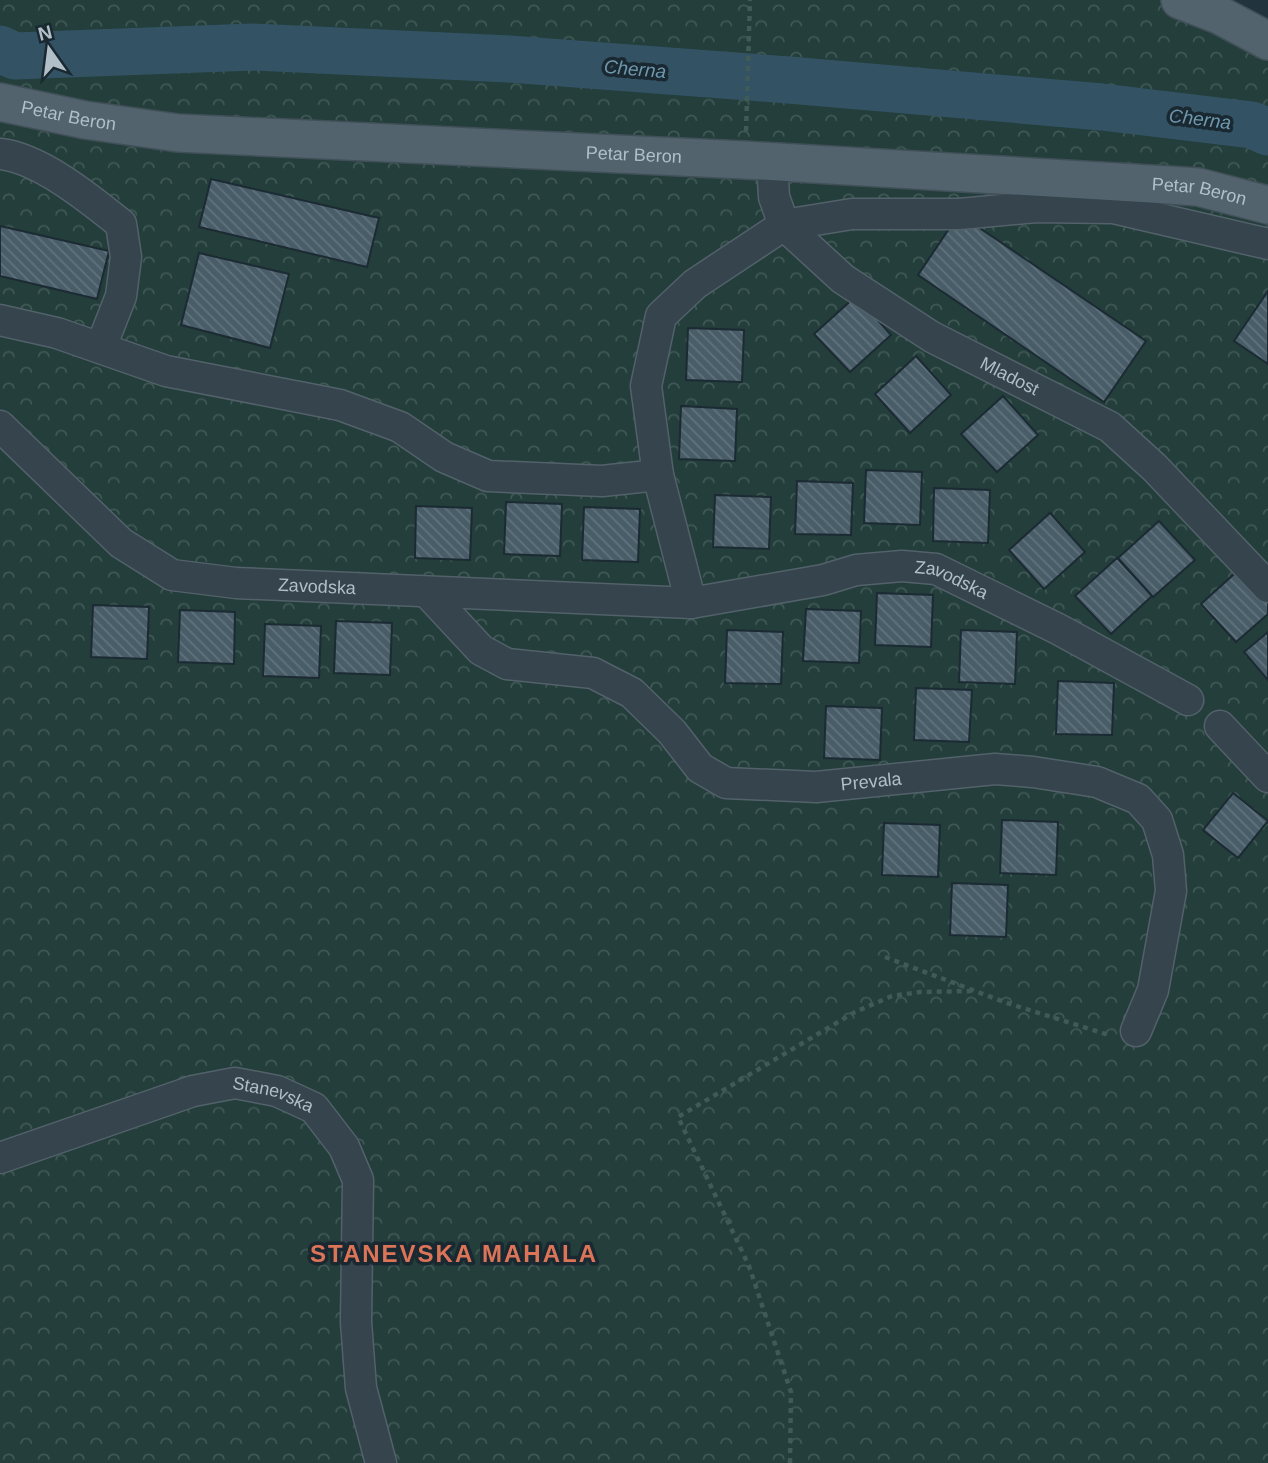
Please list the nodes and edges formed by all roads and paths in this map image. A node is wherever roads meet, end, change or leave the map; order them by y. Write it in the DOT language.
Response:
graph roads {
  1 [pos="750,0"];
  2 [pos="1180,0"];
  3 [pos="1268,41"];
  4 [pos="0,103"];
  5 [pos="746,128"];
  6 [pos="0,154"];
  7 [pos="772,162"];
  8 [pos="1268,205"];
  9 [pos="784,225"];
  10 [pos="1268,243"];
  11 [pos="0,320"];
  12 [pos="101,346"];
  13 [pos="0,426"];
  14 [pos="658,475"];
  15 [pos="1268,587"];
  16 [pos="427,592"];
  17 [pos="691,603"];
  18 [pos="1188,699"];
  19 [pos="1220,726"];
  20 [pos="1268,777"];
  21 [pos="885,957"];
  22 [pos="975,990"];
  23 [pos="1136,1031"];
  24 [pos="0,1157"];
  25 [pos="380,1463"];
  26 [pos="790,1463"];
  1 -- 5 [label="path"];
  2 -- 3 [label="main road"];
  4 -- 7 [label="main road, Petar Beron"];
  6 -- 12 [label="street"];
  7 -- 8 [label="main road, Petar Beron"];
  7 -- 9 [label="street"];
  9 -- 10 [label="street"];
  9 -- 14 [label="street"];
  9 -- 15 [label="street, Mladost"];
  11 -- 12 [label="street"];
  12 -- 14 [label="street"];
  13 -- 16 [label="street, Zavodska"];
  14 -- 17 [label="street"];
  16 -- 17 [label="street, Zavodska"];
  16 -- 23 [label="street, Prevala"];
  17 -- 18 [label="street, Zavodska"];
  19 -- 20 [label="street"];
  21 -- 22 [label="path"];
  22 -- 23 [label="path"];
  22 -- 26 [label="path"];
  24 -- 25 [label="street, Stanevska"];
}
